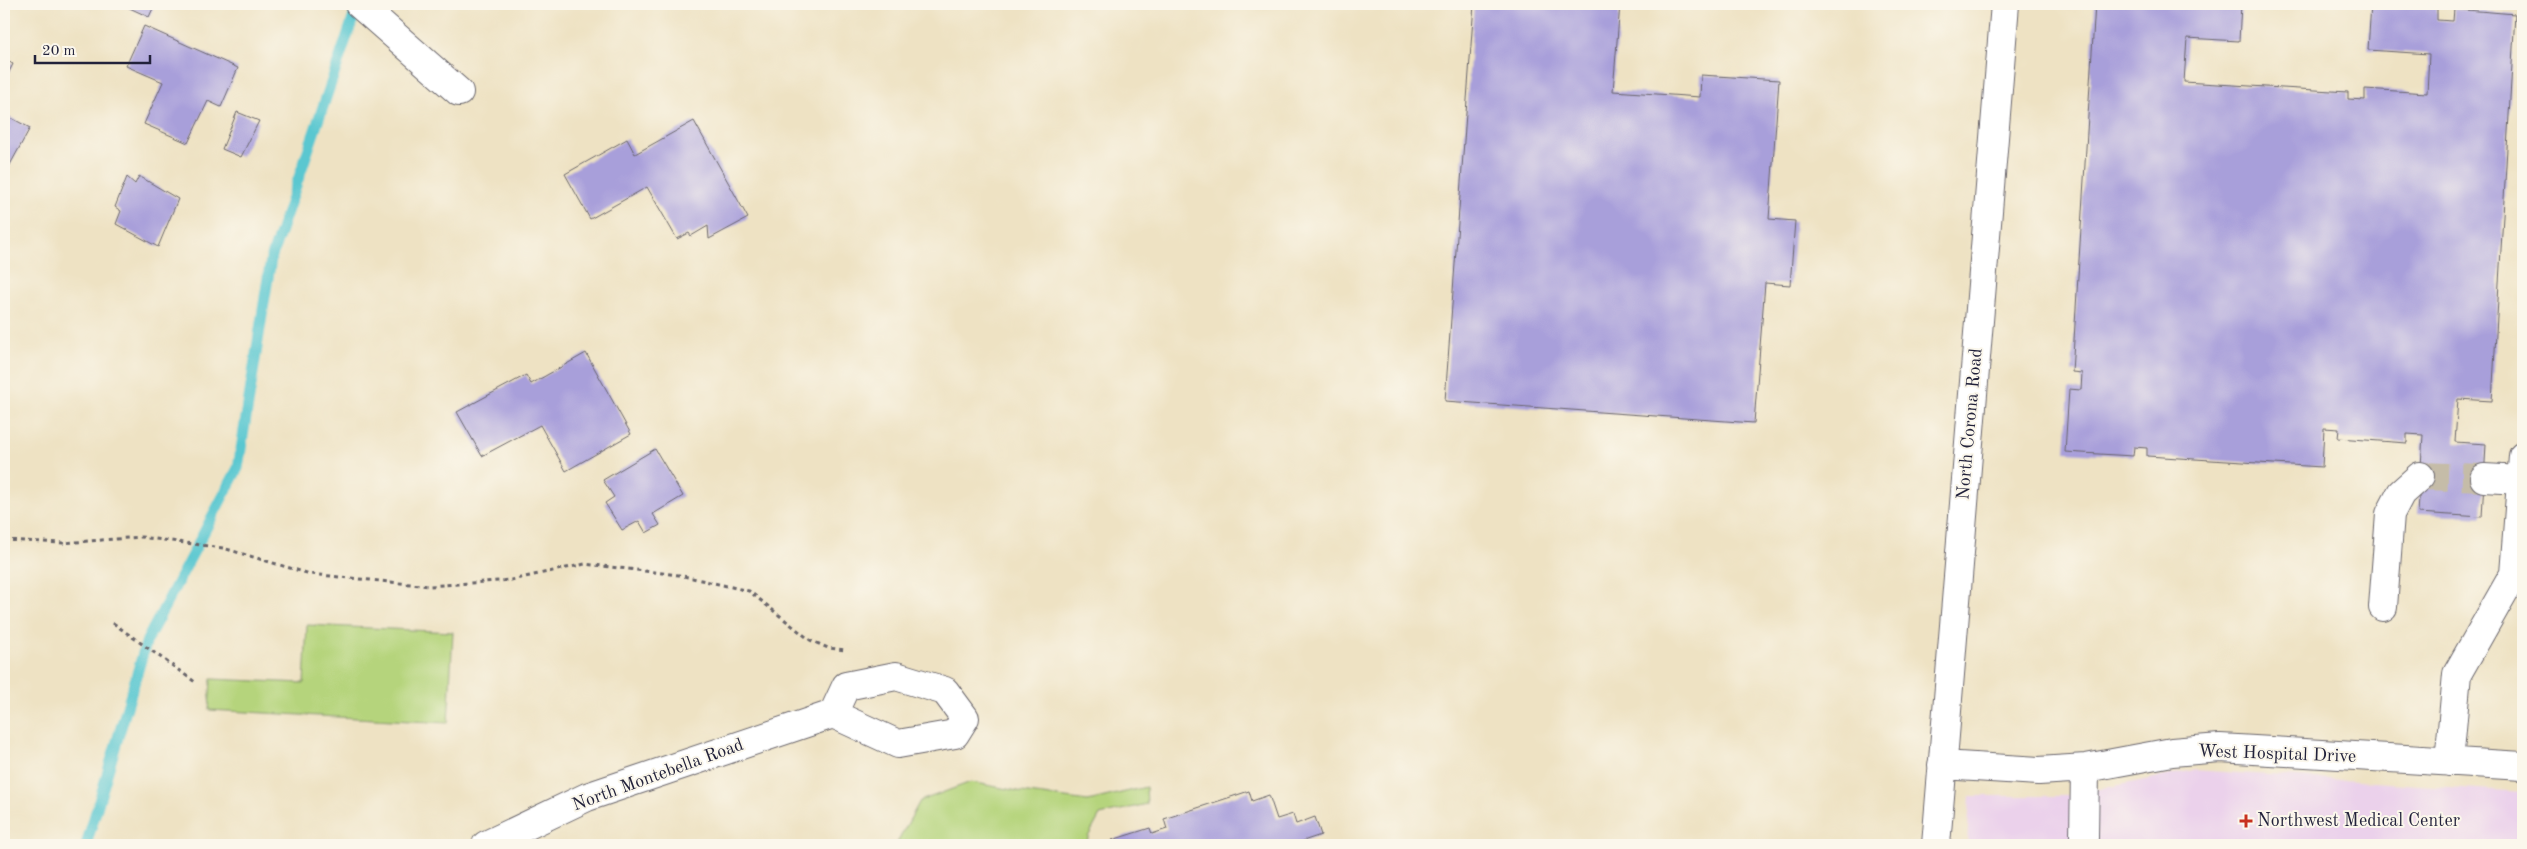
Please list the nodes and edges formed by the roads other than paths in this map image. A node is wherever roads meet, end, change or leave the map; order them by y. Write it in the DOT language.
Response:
graph roads {
  1 [pos="358,4"];
  2 [pos="2005,4"];
  3 [pos="459,92"];
  4 [pos="2522,468"];
  5 [pos="2420,476"];
  6 [pos="2484,478"];
  7 [pos="2383,607"];
  8 [pos="833,714"];
  9 [pos="2449,762"];
  10 [pos="1942,765"];
  11 [pos="2523,766"];
  12 [pos="2085,768"];
  13 [pos="2084,838"];
  14 [pos="486,845"];
  15 [pos="1936,845"];
  1 -- 3 [label="street"];
  2 -- 10 [label="street, North Corona Road"];
  4 -- 6 [label="street"];
  4 -- 9 [label="street"];
  5 -- 7 [label="street"];
  8 -- 14 [label="street, North Montebella Road"];
  9 -- 11 [label="street, West Hospital Drive"];
  9 -- 12 [label="street, West Hospital Drive"];
  10 -- 12 [label="street, West Hospital Drive"];
  10 -- 15 [label="street, North Corona Road"];
  12 -- 13 [label="street"];
}
